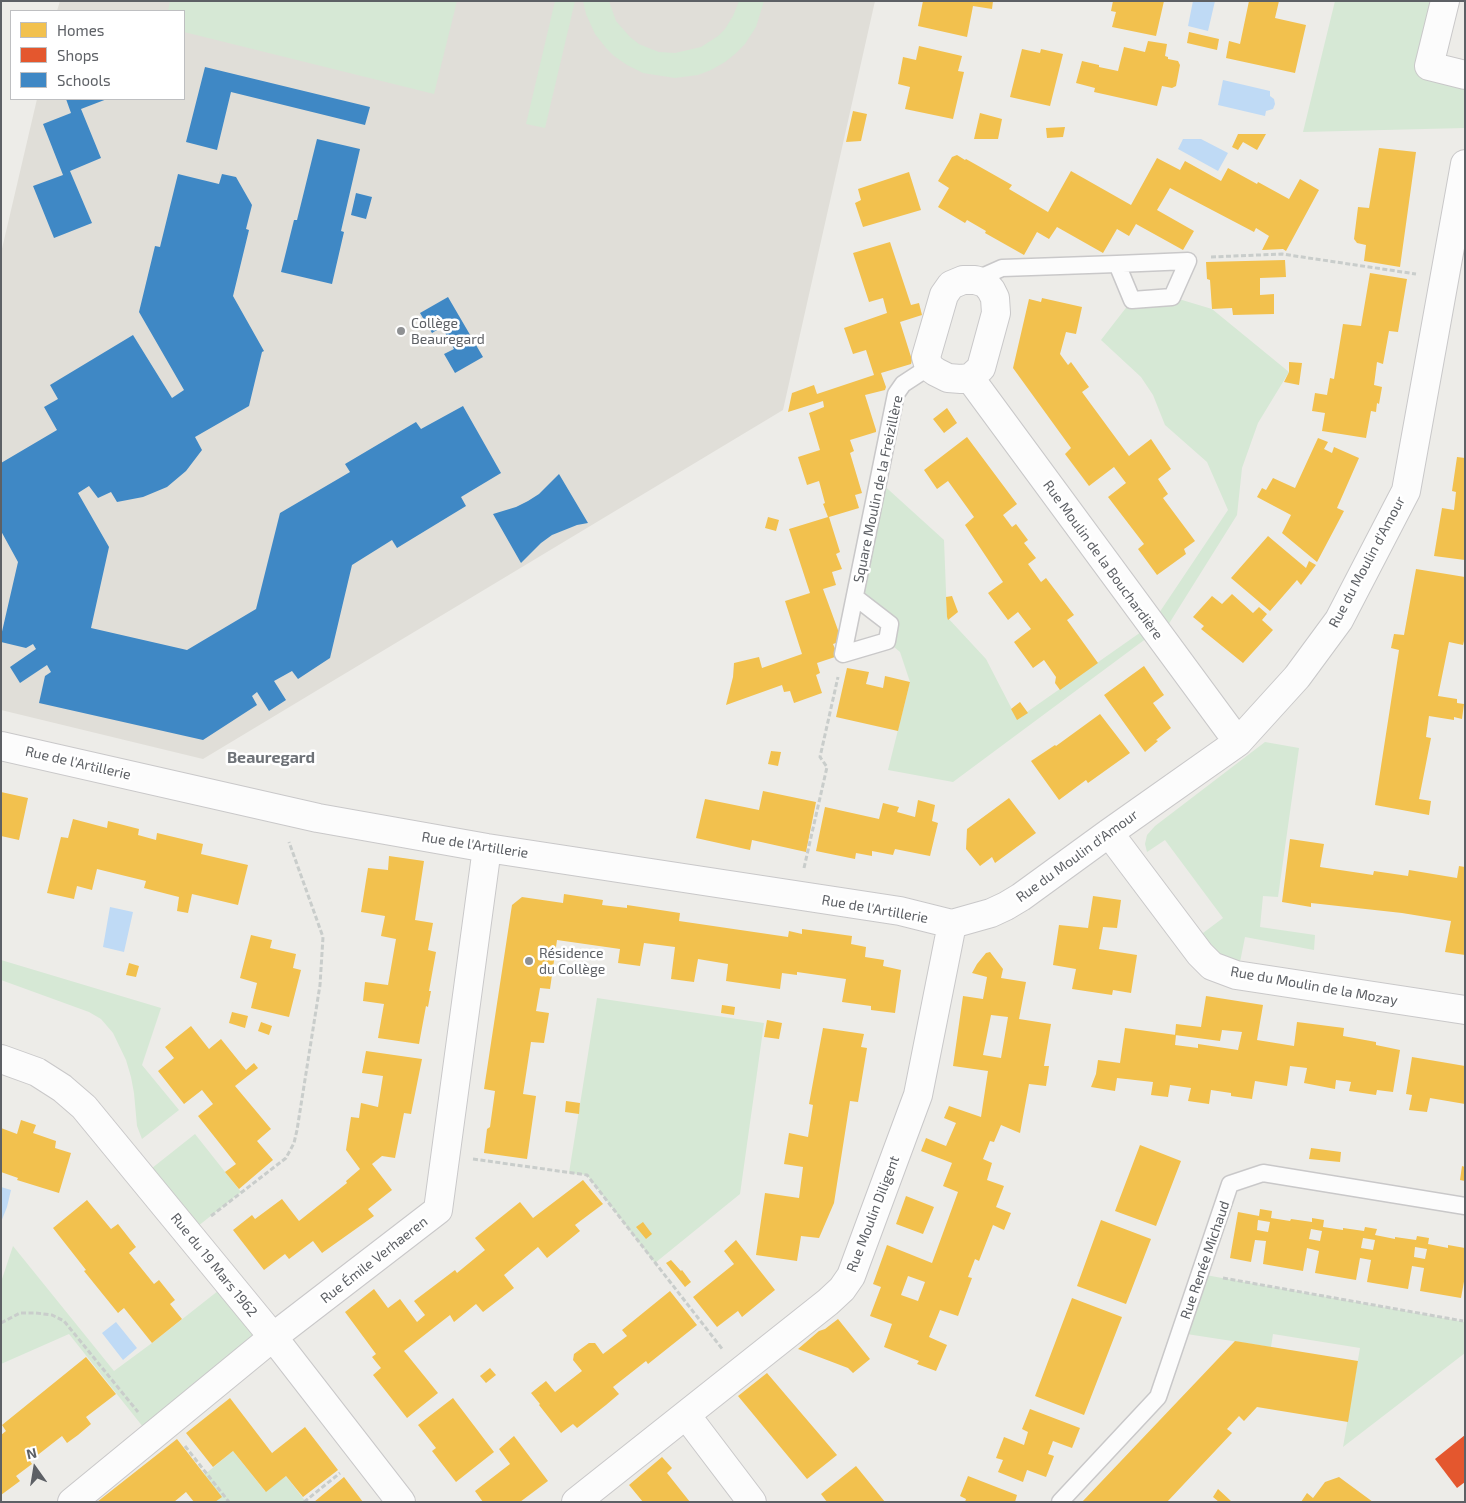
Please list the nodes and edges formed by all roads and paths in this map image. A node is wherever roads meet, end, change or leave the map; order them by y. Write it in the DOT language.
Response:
graph roads {
  1 [pos="1438,3"];
  2 [pos="1465,74"];
  3 [pos="1465,164"];
  4 [pos="1188,261"];
  5 [pos="1117,264"];
  6 [pos="1445,279"];
  7 [pos="975,280"];
  8 [pos="930,367"];
  9 [pos="970,378"];
  10 [pos="855,597"];
  11 [pos="843,654"];
  12 [pos="1238,742"];
  13 [pos="1,746"];
  14 [pos="277,808"];
  15 [pos="1109,833"];
  16 [pos="487,848"];
  17 [pos="798,896"];
  18 [pos="952,924"];
  19 [pos="1465,1010"];
  20 [pos="1,1059"];
  21 [pos="446,1155"];
  22 [pos="1465,1206"];
  23 [pos="188,1234"];
  24 [pos="1200,1274"];
  25 [pos="1463,1322"];
  26 [pos="1,1323"];
  27 [pos="273,1338"];
  28 [pos="740,1372"];
  29 [pos="686,1415"];
  30 [pos="155,1434"];
  31 [pos="193,1456"];
  32 [pos="340,1473"];
  33 [pos="72,1502"];
  34 [pos="229,1502"];
  35 [pos="304,1502"];
  36 [pos="401,1502"];
  37 [pos="576,1502"];
  38 [pos="752,1502"];
  39 [pos="1060,1502"];
  1 -- 2 [label="street"];
  3 -- 6 [label="street, Rue du Moulin d'Amour"];
  4 -- 5 [label="lane"];
  4 -- 5 [label="lane"];
  4 -- 6 [label="path"];
  5 -- 7 [label="lane"];
  6 -- 12 [label="street, Rue du Moulin d'Amour"];
  7 -- 8 [label="street"];
  7 -- 9 [label="street"];
  8 -- 9 [label="street"];
  8 -- 10 [label="lane, Square Moulin de la Freizillère"];
  9 -- 12 [label="street, Rue Moulin de la Bouchardière"];
  10 -- 11 [label="lane, Square Moulin de la Freizillère"];
  10 -- 11 [label="lane, Square Moulin de la Freizillère"];
  11 -- 17 [label="path"];
  12 -- 15 [label="street, Rue du Moulin d'Amour"];
  13 -- 14 [label="street, Rue de l'Artillerie"];
  14 -- 16 [label="street, Rue de l'Artillerie"];
  14 -- 23 [label="path"];
  15 -- 18 [label="street, Rue du Moulin d'Amour"];
  15 -- 19 [label="street, Rue du Moulin de la Mozay"];
  16 -- 17 [label="street, Rue de l'Artillerie"];
  16 -- 21 [label="street, Rue Émile Verhaeren"];
  17 -- 18 [label="street, Rue de l'Artillerie"];
  18 -- 28 [label="street, Rue Moulin Diligent"];
  20 -- 23 [label="street, Rue du 19 Mars 1962"];
  21 -- 27 [label="street, Rue Émile Verhaeren"];
  21 -- 28 [label="path"];
  22 -- 24 [label="lane, Rue Renée Michaud"];
  23 -- 27 [label="street, Rue du 19 Mars 1962"];
  24 -- 25 [label="path"];
  24 -- 39 [label="lane, Rue Renée Michaud"];
  26 -- 30 [label="path"];
  27 -- 30 [label="street, Rue Émile Verhaeren"];
  27 -- 36 [label="street, Rue du 19 Mars 1962"];
  28 -- 29 [label="street, Rue Moulin Diligent"];
  29 -- 37 [label="street, Rue Moulin Diligent"];
  29 -- 38 [label="street"];
  30 -- 33 [label="street, Rue Émile Verhaeren"];
  31 -- 34 [label="path"];
  32 -- 35 [label="path"];
}
